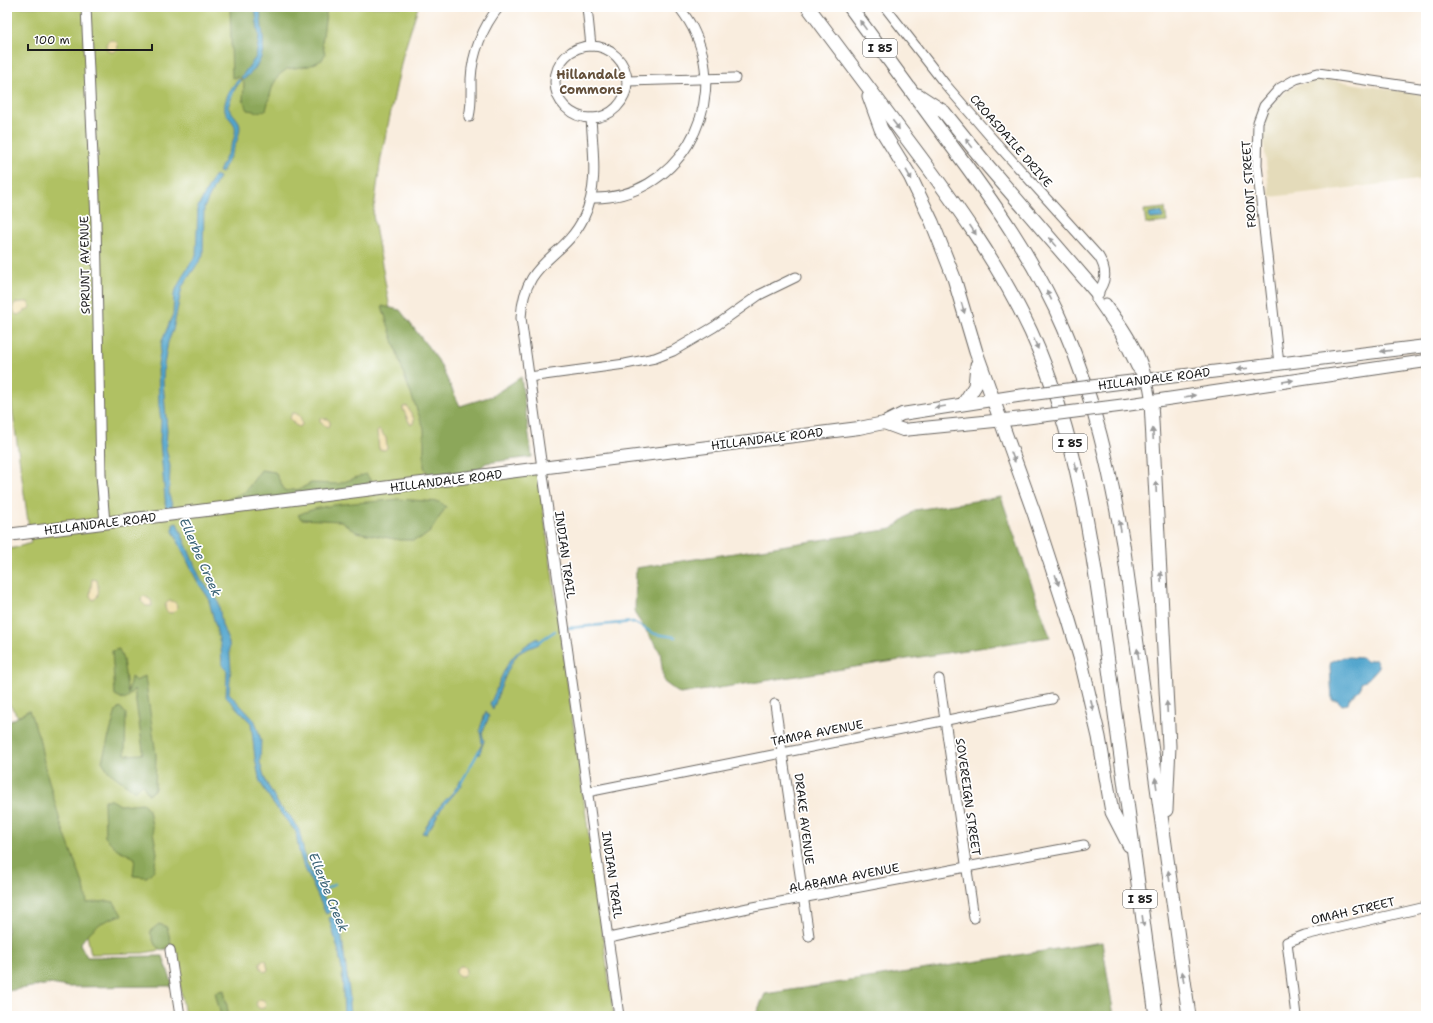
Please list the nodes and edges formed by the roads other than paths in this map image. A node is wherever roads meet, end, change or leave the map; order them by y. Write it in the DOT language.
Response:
graph roads {
  1 [pos="86,7"];
  2 [pos="499,7"];
  3 [pos="587,7"];
  4 [pos="679,7"];
  5 [pos="808,7"];
  6 [pos="850,7"];
  7 [pos="885,7"];
  8 [pos="591,46"];
  9 [pos="706,78"];
  10 [pos="735,78"];
  11 [pos="627,81"];
  12 [pos="865,83"];
  13 [pos="1426,89"];
  14 [pos="911,90"];
  15 [pos="469,117"];
  16 [pos="591,118"];
  17 [pos="592,198"];
  18 [pos="796,277"];
  19 [pos="1097,293"];
  20 [pos="1425,346"];
  21 [pos="976,352"];
  22 [pos="1426,360"];
  23 [pos="1279,364"];
  24 [pos="528,377"];
  25 [pos="1146,380"];
  26 [pos="993,399"];
  27 [pos="1151,402"];
  28 [pos="964,403"];
  29 [pos="999,421"];
  30 [pos="884,423"];
  31 [pos="541,468"];
  32 [pos="105,523"];
  33 [pos="7,535"];
  34 [pos="939,679"];
  35 [pos="1052,699"];
  36 [pos="775,704"];
  37 [pos="946,720"];
  38 [pos="783,752"];
  39 [pos="587,792"];
  40 [pos="1084,844"];
  41 [pos="1166,849"];
  42 [pos="1134,855"];
  43 [pos="966,866"];
  44 [pos="802,898"];
  45 [pos="1426,907"];
  46 [pos="974,918"];
  47 [pos="809,936"];
  48 [pos="609,938"];
  49 [pos="170,950"];
  50 [pos="180,1016"];
  51 [pos="619,1016"];
  52 [pos="1156,1016"];
  53 [pos="1189,1016"];
  54 [pos="1296,1016"];
  1 -- 32 [label="street, SPRUNT AVENUE"];
  2 -- 15 [label="street"];
  3 -- 8 [label="street"];
  4 -- 9 [label="street"];
  5 -- 12 [label="highway, I 85"];
  14 -- 6 [label="highway, I 85, one-way"];
  7 -- 19 [label="street, CROASDAILE DRIVE"];
  8 -- 11 [label="street"];
  8 -- 16 [label="street"];
  9 -- 10 [label="street"];
  9 -- 11 [label="street"];
  9 -- 17 [label="street"];
  11 -- 16 [label="street"];
  12 -- 21 [label="highway, one-way"];
  12 -- 42 [label="highway, I 85, one-way"];
  13 -- 23 [label="street, FRONT STREET"];
  19 -- 14 [label="highway, one-way"];
  41 -- 14 [label="highway, I 85, one-way"];
  16 -- 17 [label="street, INDIAN TRAIL"];
  17 -- 24 [label="street, INDIAN TRAIL"];
  18 -- 24 [label="street"];
  19 -- 25 [label="street"];
  20 -- 22 [label="street"];
  20 -- 23 [label="main road, HILLANDALE ROAD, one-way"];
  21 -- 26 [label="highway"];
  21 -- 28 [label="highway"];
  27 -- 22 [label="main road, HILLANDALE ROAD, one-way"];
  23 -- 25 [label="main road, HILLANDALE ROAD, one-way"];
  24 -- 31 [label="street, INDIAN TRAIL"];
  25 -- 26 [label="main road, HILLANDALE ROAD, bridge"];
  25 -- 27 [label="street"];
  26 -- 28 [label="main road, HILLANDALE ROAD"];
  26 -- 29 [label="highway"];
  27 -- 29 [label="main road, HILLANDALE ROAD, bridge"];
  41 -- 27 [label="highway, one-way"];
  28 -- 30 [label="main road, HILLANDALE ROAD, one-way"];
  29 -- 30 [label="main road, HILLANDALE ROAD"];
  29 -- 42 [label="highway, one-way"];
  30 -- 31 [label="main road, HILLANDALE ROAD"];
  31 -- 32 [label="main road, HILLANDALE ROAD"];
  31 -- 39 [label="street, INDIAN TRAIL"];
  32 -- 33 [label="main road, HILLANDALE ROAD"];
  34 -- 37 [label="street, SOVEREIGN STREET"];
  35 -- 37 [label="street, TAMPA AVENUE"];
  36 -- 38 [label="street, DRAKE AVENUE"];
  37 -- 38 [label="street, TAMPA AVENUE"];
  37 -- 43 [label="street, SOVEREIGN STREET"];
  38 -- 39 [label="street, TAMPA AVENUE"];
  38 -- 44 [label="street, DRAKE AVENUE"];
  39 -- 48 [label="street, INDIAN TRAIL"];
  40 -- 43 [label="street, ALABAMA AVENUE"];
  53 -- 41 [label="highway, I 85, one-way"];
  42 -- 52 [label="highway, I 85, one-way"];
  43 -- 44 [label="street, ALABAMA AVENUE"];
  43 -- 46 [label="street, SOVEREIGN STREET"];
  44 -- 47 [label="street, DRAKE AVENUE"];
  44 -- 48 [label="street, ALABAMA AVENUE"];
  45 -- 54 [label="street, OMAH STREET"];
  48 -- 51 [label="street, INDIAN TRAIL"];
  49 -- 50 [label="street"];
}
